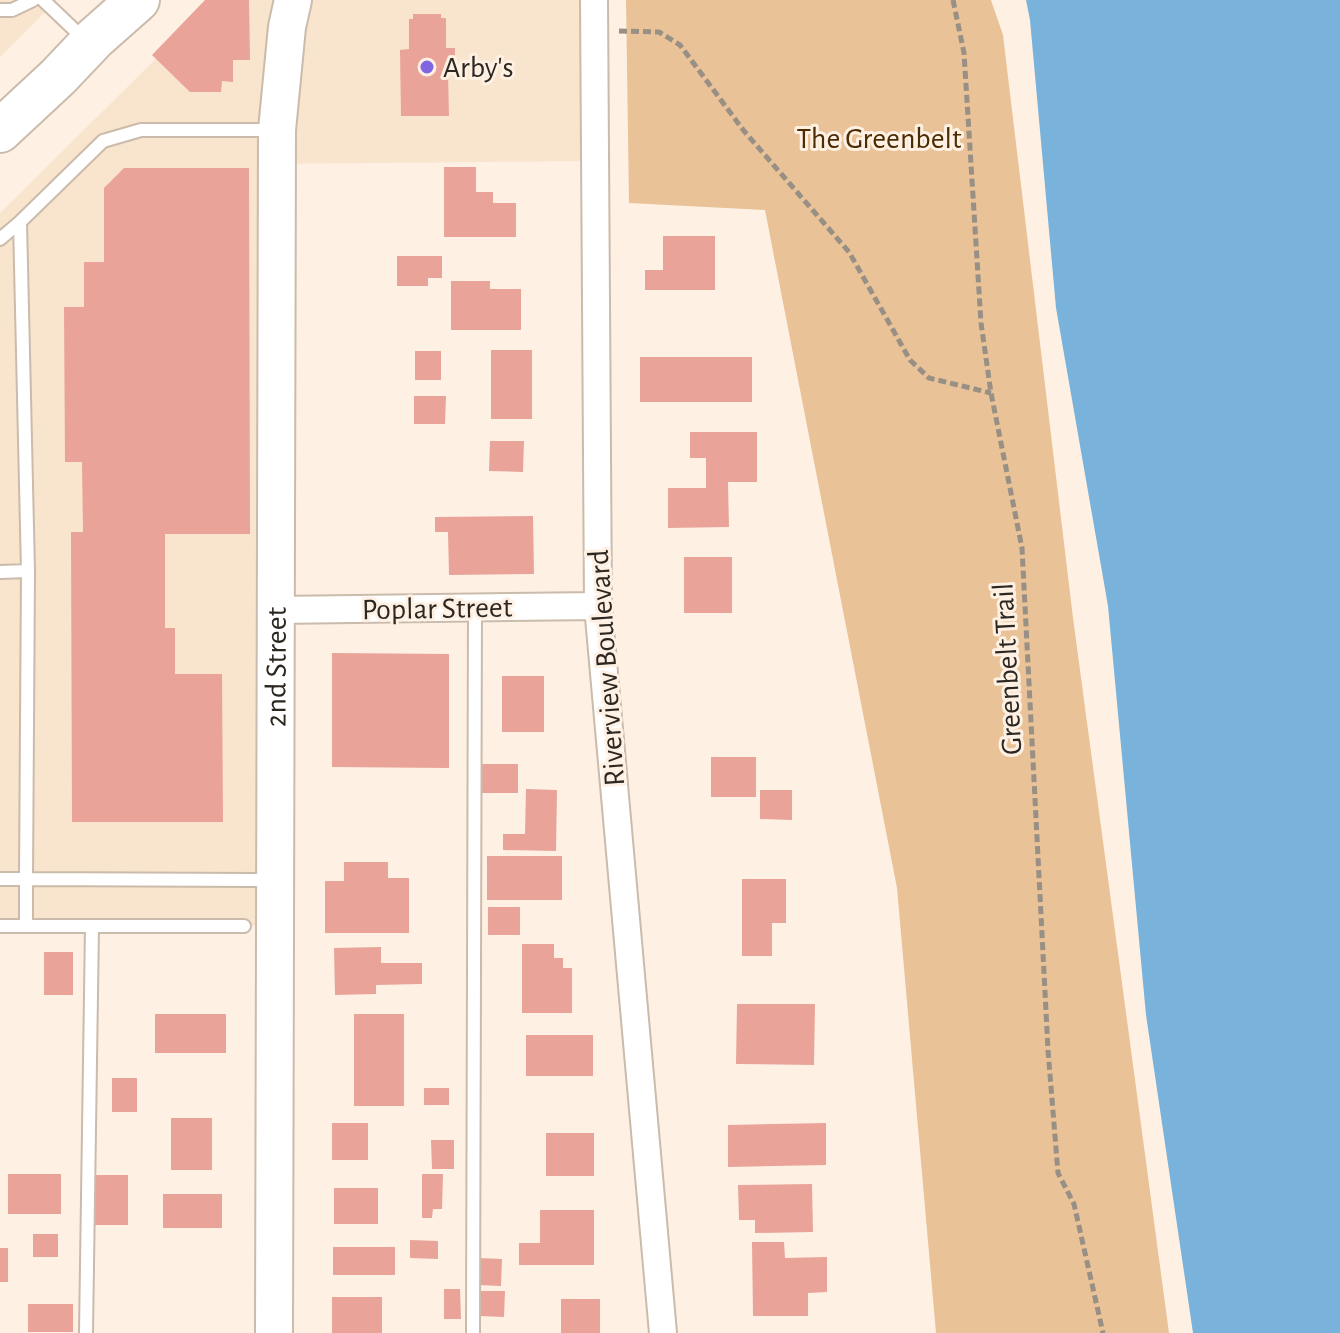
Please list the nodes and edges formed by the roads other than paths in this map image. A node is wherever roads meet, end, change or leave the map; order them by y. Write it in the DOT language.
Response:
graph roads {
  1 [pos="33,0"];
  2 [pos="43,0"];
  3 [pos="115,0"];
  4 [pos="138,0"];
  5 [pos="594,0"];
  6 [pos="292,1"];
  7 [pos="0,10"];
  8 [pos="92,41"];
  9 [pos="277,130"];
  10 [pos="0,131"];
  11 [pos="20,222"];
  12 [pos="0,239"];
  13 [pos="28,571"];
  14 [pos="0,572"];
  15 [pos="598,606"];
  16 [pos="475,607"];
  17 [pos="276,610"];
  18 [pos="0,879"];
  19 [pos="26,879"];
  20 [pos="275,881"];
  21 [pos="0,926"];
  22 [pos="26,926"];
  23 [pos="92,926"];
  24 [pos="244,926"];
  25 [pos="86,1333"];
  26 [pos="274,1333"];
  27 [pos="473,1333"];
  28 [pos="663,1333"];
  1 -- 7 [label="lane"];
  2 -- 8 [label="lane"];
  3 -- 8 [label="main road"];
  4 -- 8 [label="main road"];
  5 -- 15 [label="street, Riverview Boulevard"];
  6 -- 9 [label="street, 2nd Street"];
  8 -- 10 [label="main road"];
  9 -- 11 [label="lane"];
  9 -- 17 [label="street, 2nd Street"];
  11 -- 12 [label="lane"];
  11 -- 13 [label="lane"];
  13 -- 14 [label="lane"];
  13 -- 19 [label="lane"];
  15 -- 16 [label="street, Poplar Street"];
  15 -- 28 [label="street, Riverview Boulevard"];
  16 -- 17 [label="street, Poplar Street"];
  16 -- 27 [label="lane"];
  17 -- 20 [label="street, 2nd Street"];
  18 -- 19 [label="lane"];
  19 -- 20 [label="lane"];
  19 -- 22 [label="lane"];
  20 -- 26 [label="street, 2nd Street"];
  21 -- 22 [label="lane"];
  22 -- 23 [label="lane"];
  23 -- 24 [label="lane"];
  23 -- 25 [label="lane"];
}
